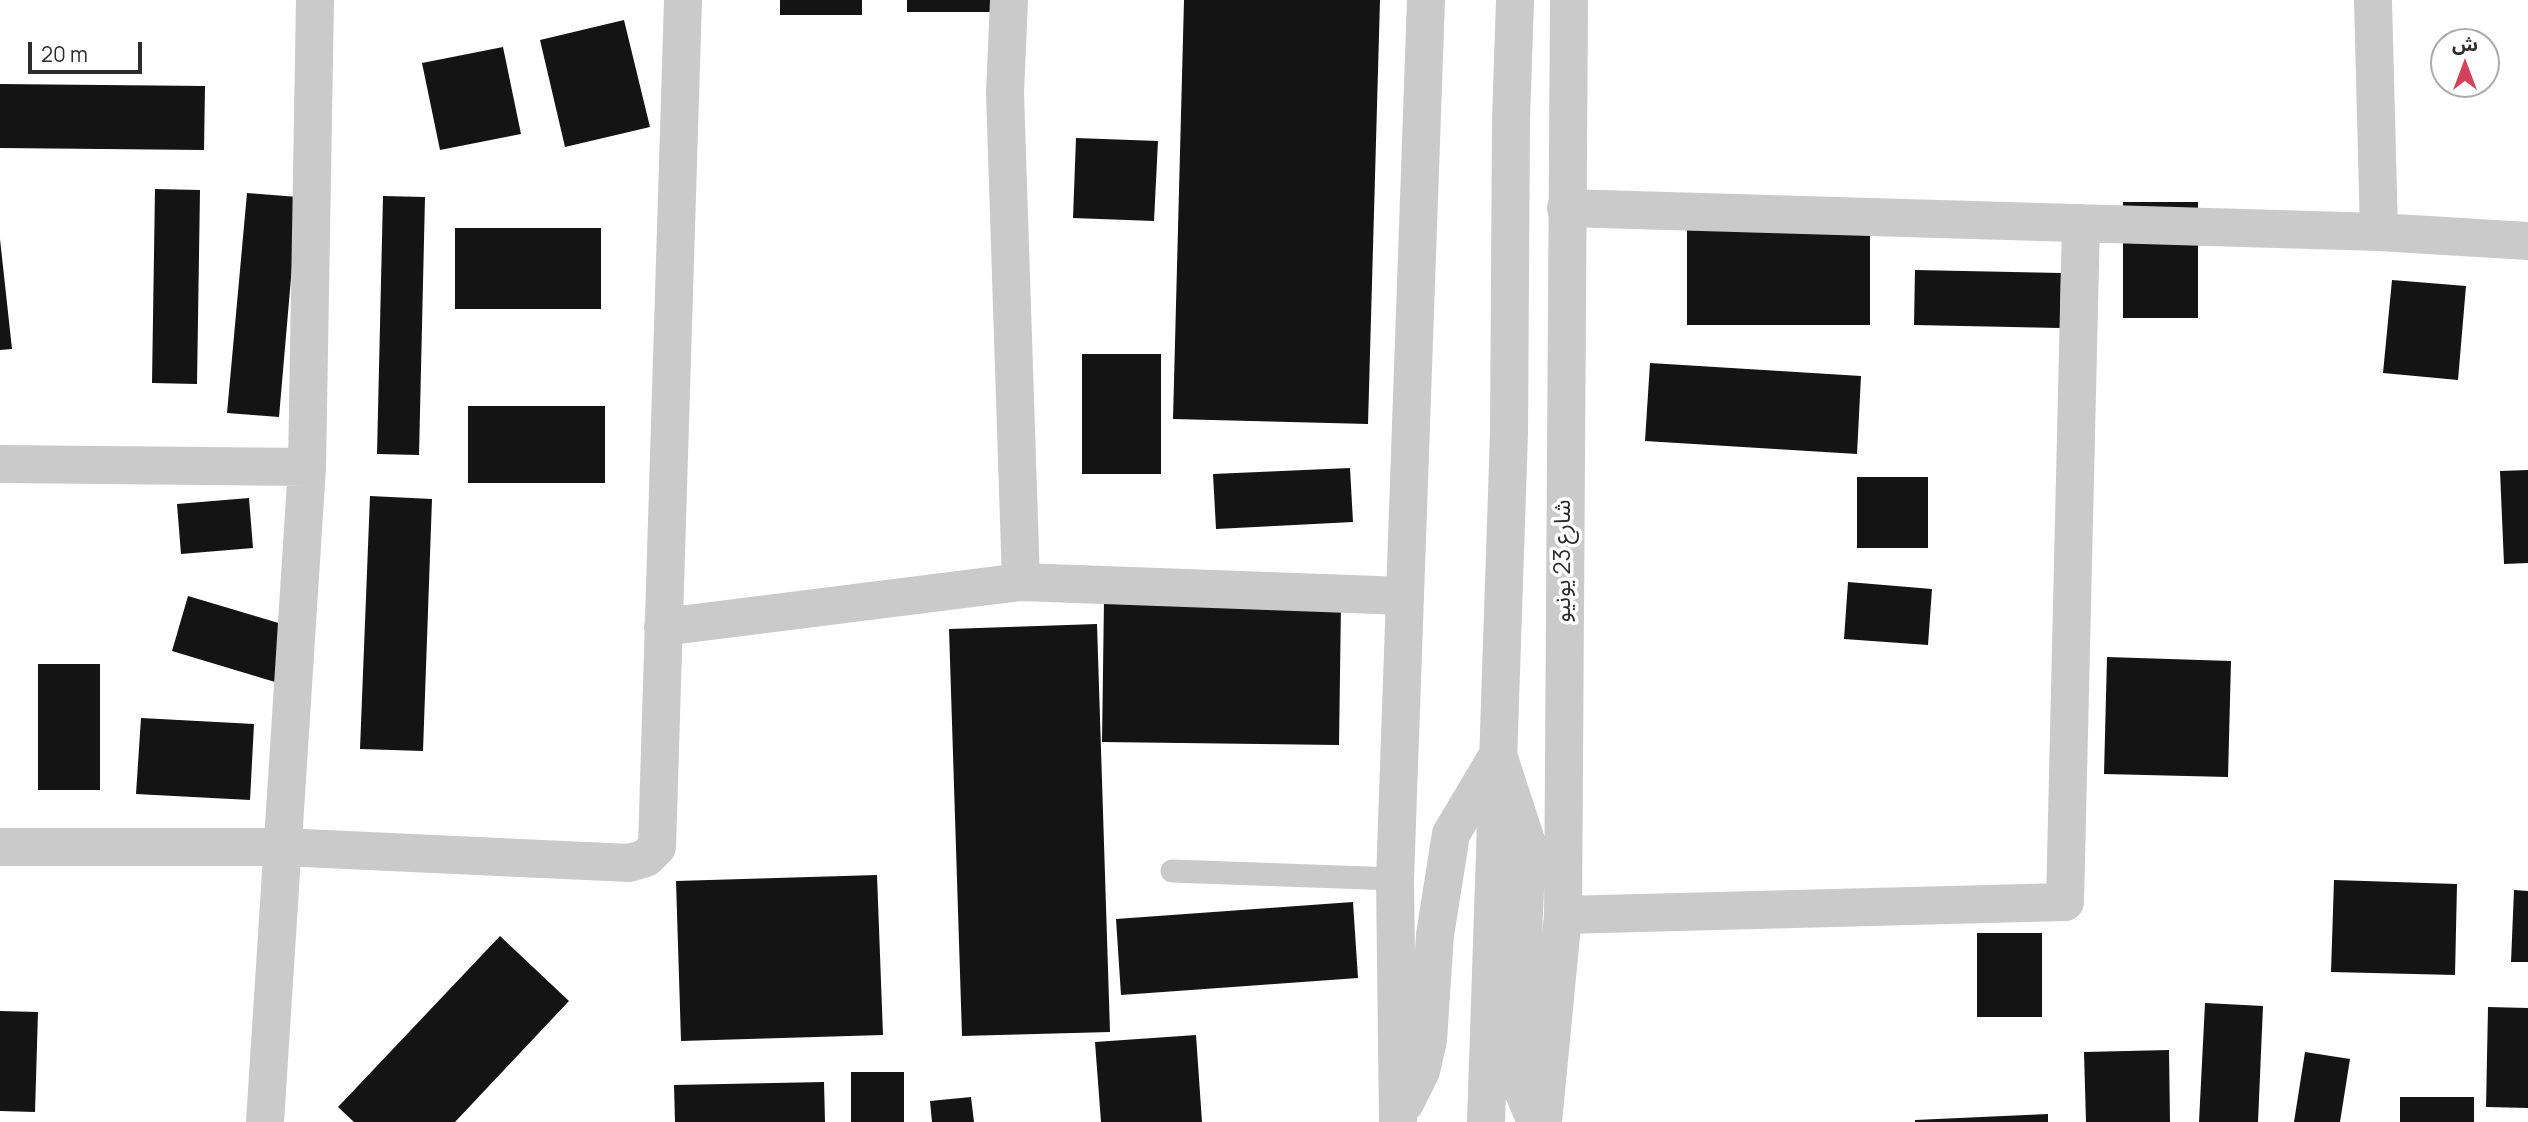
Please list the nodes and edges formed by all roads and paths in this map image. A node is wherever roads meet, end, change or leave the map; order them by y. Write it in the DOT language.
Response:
graph roads {
  1 [pos="315,0"];
  2 [pos="683,0"];
  3 [pos="1009,0"];
  4 [pos="1426,0"];
  5 [pos="1515,0"];
  6 [pos="1569,0"];
  7 [pos="2373,0"];
  8 [pos="1566,208"];
  9 [pos="2081,223"];
  10 [pos="2379,232"];
  11 [pos="2528,241"];
  12 [pos="0,464"];
  13 [pos="307,467"];
  14 [pos="1021,582"];
  15 [pos="1405,596"];
  16 [pos="663,627"];
  17 [pos="1498,755"];
  18 [pos="0,846"];
  19 [pos="282,847"];
  20 [pos="1172,871"];
  21 [pos="1395,878"];
  22 [pos="1563,915"];
  23 [pos="1398,1119"];
  24 [pos="265,1122"];
  25 [pos="1486,1122"];
  26 [pos="1536,1122"];
  27 [pos="1543,1122"];
  1 -- 13 [label="street"];
  2 -- 16 [label="street"];
  3 -- 14 [label="street"];
  4 -- 15 [label="street"];
  5 -- 17 [label="street"];
  6 -- 8 [label="street, شارع 23 يونيو"];
  7 -- 10 [label="street"];
  8 -- 9 [label="street"];
  8 -- 22 [label="street, شارع 23 يونيو"];
  9 -- 10 [label="street"];
  9 -- 22 [label="street"];
  10 -- 11 [label="street"];
  12 -- 13 [label="street"];
  13 -- 19 [label="street"];
  14 -- 15 [label="street"];
  14 -- 16 [label="street"];
  15 -- 21 [label="street"];
  16 -- 19 [label="street"];
  17 -- 23 [label="street"];
  17 -- 25 [label="street"];
  17 -- 26 [label="street"];
  18 -- 19 [label="street"];
  19 -- 24 [label="street"];
  20 -- 21 [label="lane"];
  21 -- 23 [label="street"];
  22 -- 27 [label="street, شارع 23 يونيو"];
}
